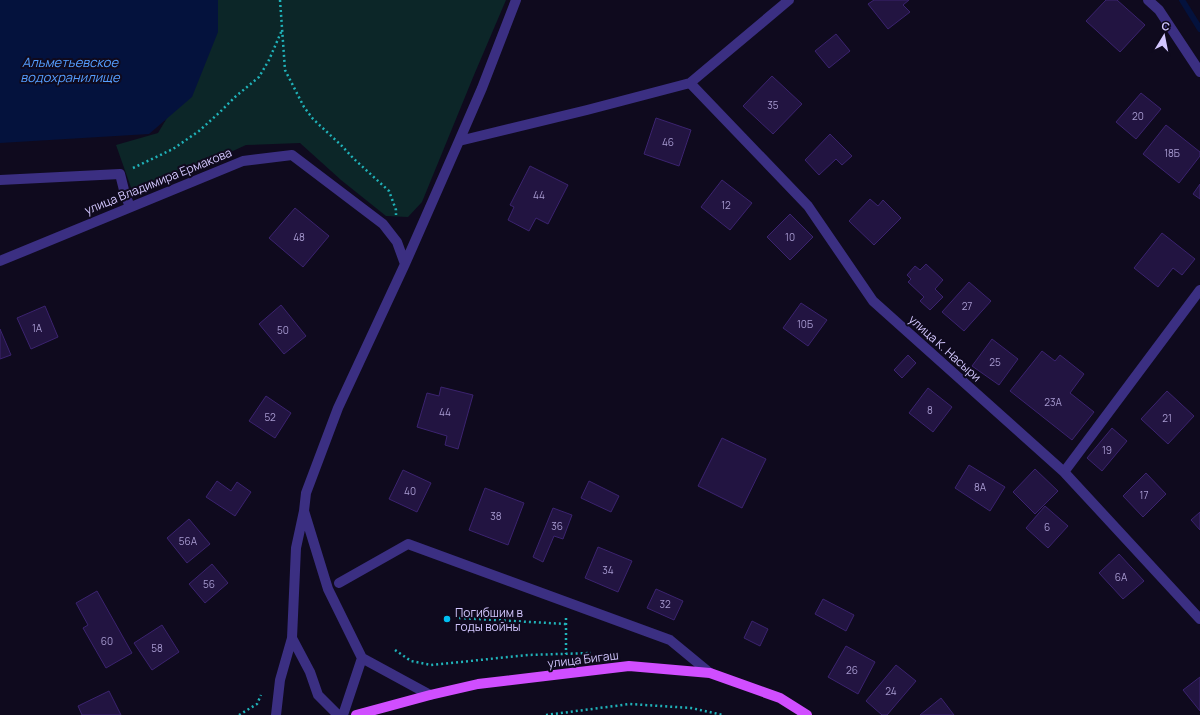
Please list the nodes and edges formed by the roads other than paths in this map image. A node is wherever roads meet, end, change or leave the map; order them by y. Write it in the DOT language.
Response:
graph roads {
  1 [pos="516,0"];
  2 [pos="789,0"];
  3 [pos="1148,0"];
  4 [pos="1200,72"];
  5 [pos="690,83"];
  6 [pos="459,141"];
  7 [pos="0,180"];
  8 [pos="130,207"];
  9 [pos="0,261"];
  10 [pos="405,264"];
  11 [pos="1200,290"];
  12 [pos="1064,472"];
  13 [pos="304,511"];
  14 [pos="339,583"];
  15 [pos="1200,619"];
  16 [pos="292,638"];
  17 [pos="362,658"];
  18 [pos="710,673"];
  19 [pos="430,695"];
  20 [pos="276,715"];
  21 [pos="338,715"];
  22 [pos="343,715"];
  23 [pos="356,715"];
  24 [pos="807,715"];
  1 -- 6 [label="street"];
  2 -- 5 [label="street"];
  3 -- 4 [label="street"];
  5 -- 6 [label="street"];
  5 -- 12 [label="street, улица К. Насыри"];
  6 -- 10 [label="street"];
  7 -- 8 [label="street"];
  8 -- 9 [label="street, улица Владимира Ермакова"];
  8 -- 10 [label="street, улица Владимира Ермакова"];
  10 -- 13 [label="street"];
  11 -- 12 [label="street"];
  12 -- 15 [label="street, улица К. Насыри"];
  13 -- 16 [label="street"];
  13 -- 17 [label="street"];
  14 -- 18 [label="street"];
  16 -- 20 [label="street"];
  16 -- 21 [label="street"];
  17 -- 19 [label="street"];
  17 -- 22 [label="street"];
  18 -- 19 [label="main road, улица Бигаш"];
  18 -- 24 [label="main road, улица Бигаш"];
  19 -- 23 [label="main road, улица Бигаш"];
}
